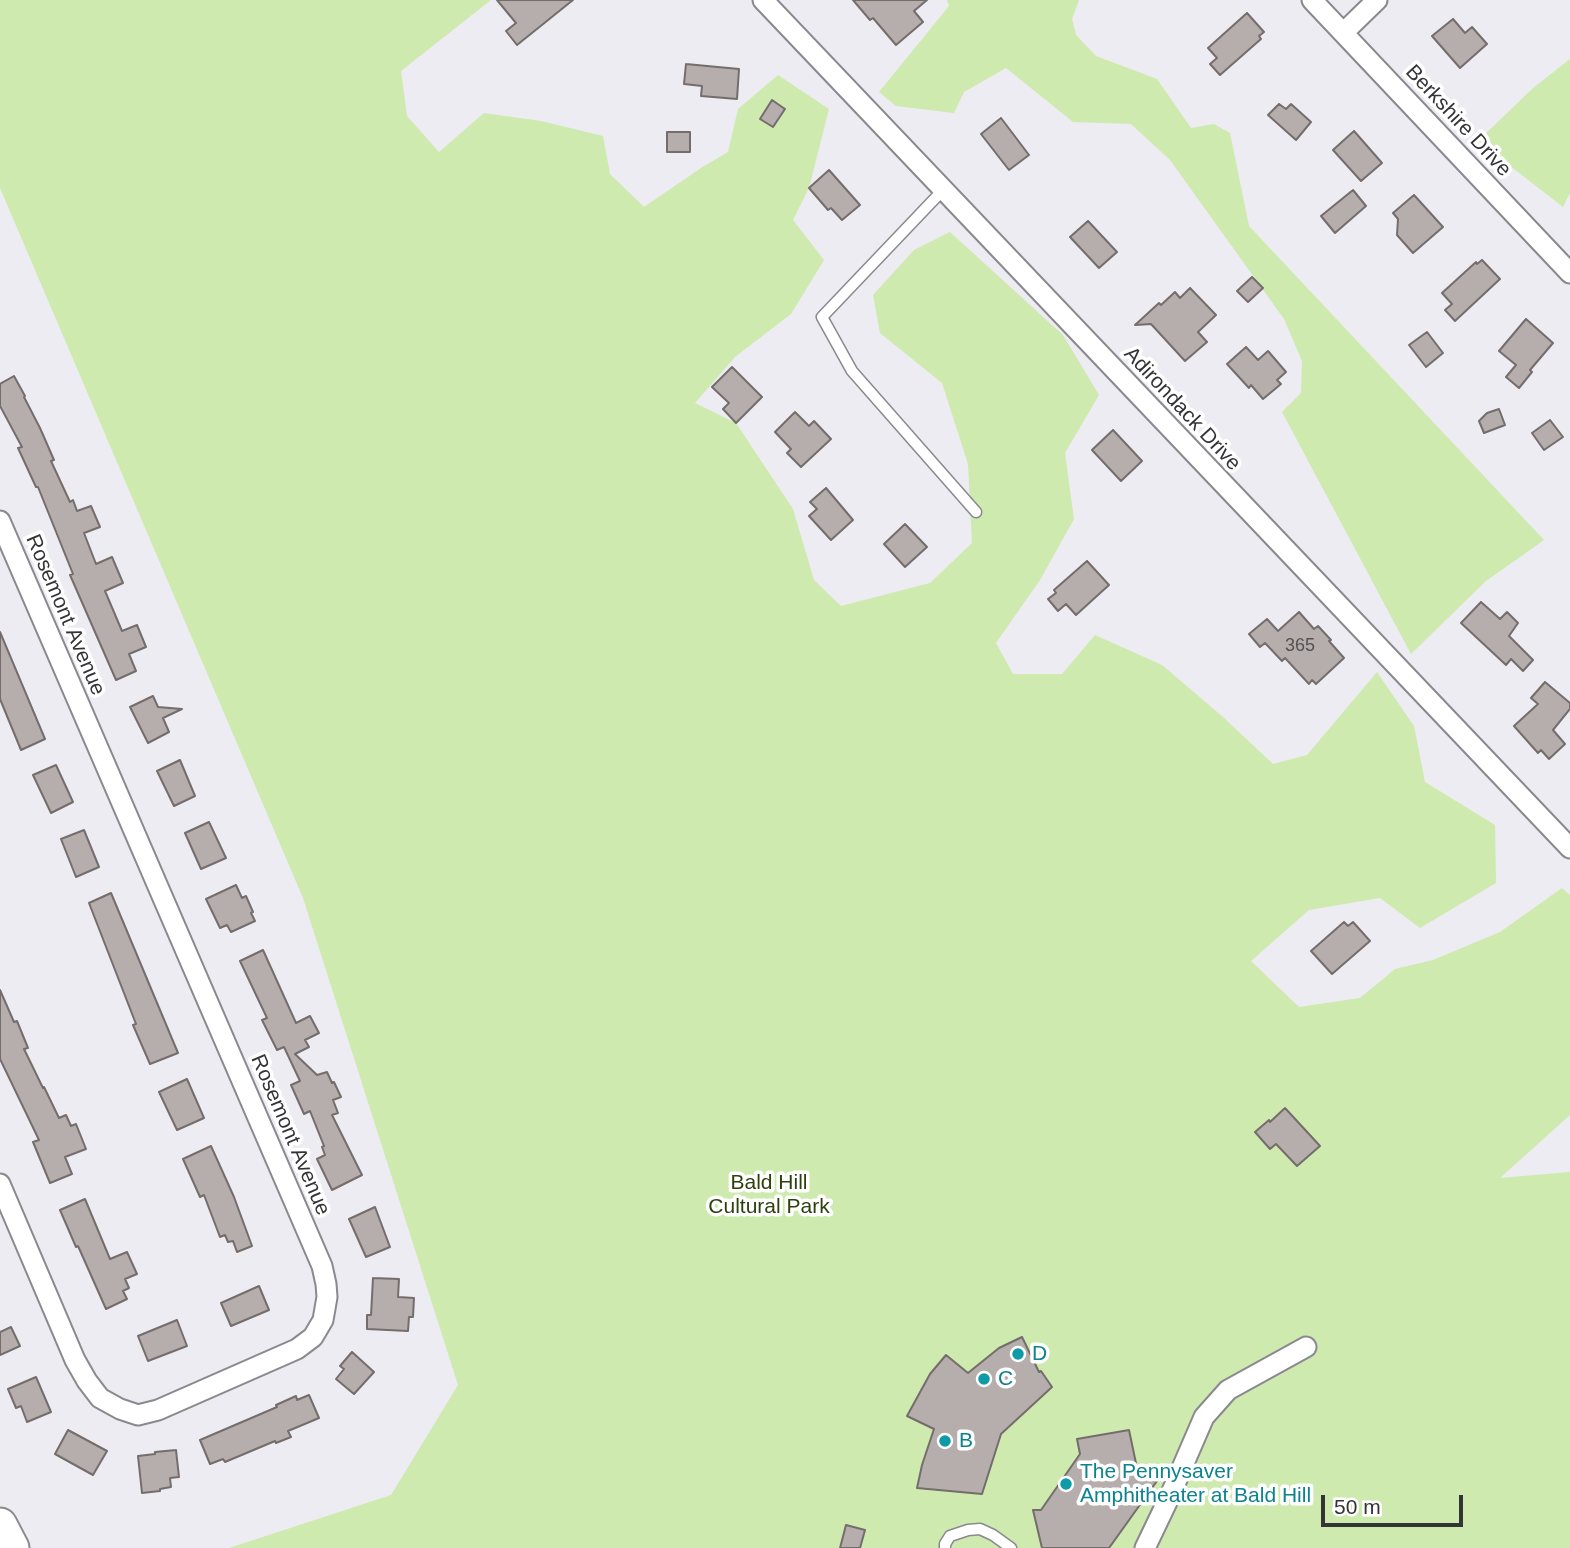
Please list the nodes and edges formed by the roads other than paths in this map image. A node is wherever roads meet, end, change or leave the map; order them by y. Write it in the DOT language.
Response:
graph roads {
  1 [pos="763,0"];
  2 [pos="1312,0"];
  3 [pos="1377,0"];
  4 [pos="1343,33"];
  5 [pos="943,190"];
  6 [pos="1570,273"];
  7 [pos="976,512"];
  8 [pos="0,521"];
  9 [pos="1570,848"];
  10 [pos="0,1184"];
  11 [pos="1306,1348"];
  12 [pos="0,1525"];
  13 [pos="12,1548"];
  14 [pos="945,1548"];
  15 [pos="1011,1548"];
  16 [pos="1146,1548"];
  1 -- 5 [label="street, Adirondack Drive"];
  2 -- 4 [label="street, Berkshire Drive"];
  3 -- 4 [label="street"];
  4 -- 6 [label="street, Berkshire Drive"];
  5 -- 7 [label="lane"];
  5 -- 9 [label="street, Adirondack Drive"];
  8 -- 10 [label="street, Rosemont Avenue"];
  11 -- 16 [label="street"];
  12 -- 13 [label="highway"];
  14 -- 15 [label="lane"];
}
